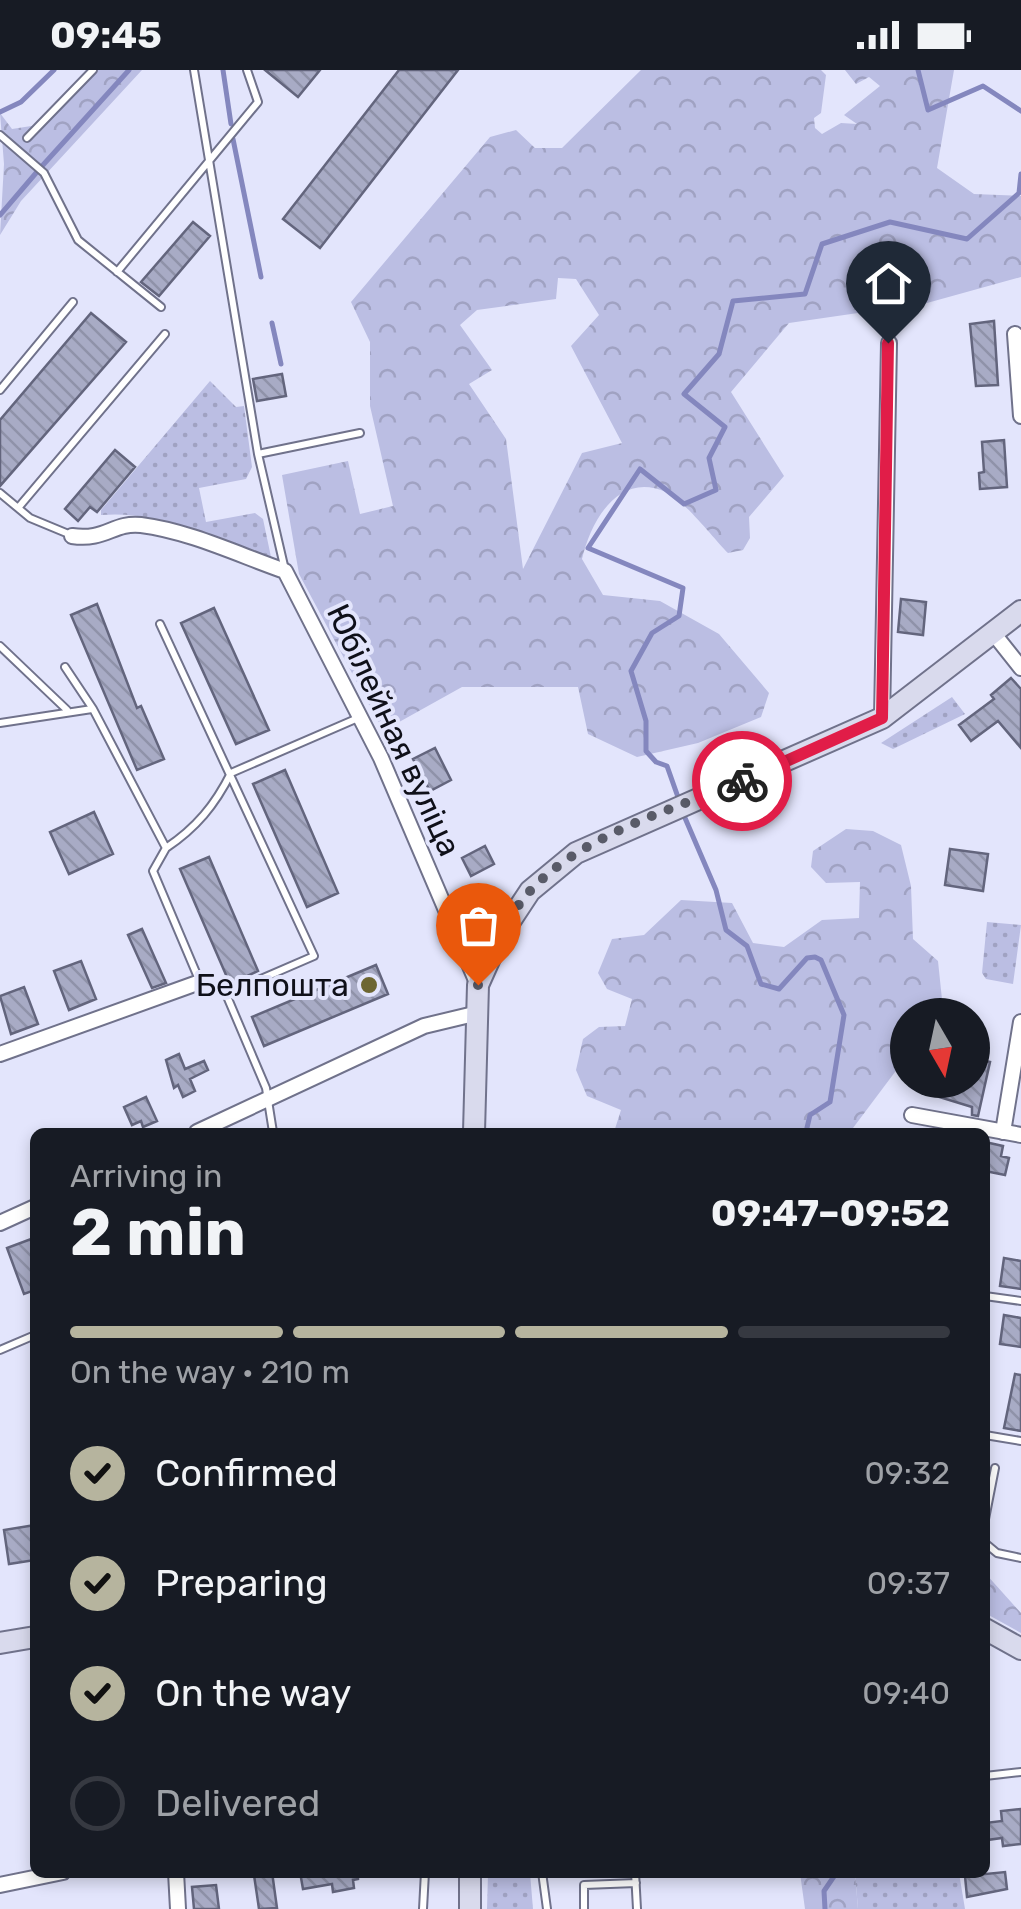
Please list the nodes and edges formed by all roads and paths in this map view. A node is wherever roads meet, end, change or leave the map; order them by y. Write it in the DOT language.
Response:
graph roads {
  1 [pos="93,70"];
  2 [pos="194,70"];
  3 [pos="247,70"];
  4 [pos="0,134"];
  5 [pos="27,138"];
  6 [pos="210,160"];
  7 [pos="117,272"];
  8 [pos="74,302"];
  9 [pos="161,307"];
  10 [pos="164,334"];
  11 [pos="1015,334"];
  12 [pos="888,343"];
  13 [pos="0,390"];
  14 [pos="1021,416"];
  15 [pos="360,433"];
  16 [pos="258,454"];
  17 [pos="0,492"];
  18 [pos="18,508"];
  19 [pos="72,536"];
  20 [pos="285,572"];
  21 [pos="1021,612"];
  22 [pos="160,624"];
  23 [pos="994,634"];
  24 [pos="0,646"];
  25 [pos="65,667"];
  26 [pos="1021,668"];
  27 [pos="93,709"];
  28 [pos="67,710"];
  29 [pos="359,718"];
  30 [pos="882,718"];
  31 [pos="0,723"];
  32 [pos="231,773"];
  33 [pos="166,848"];
  34 [pos="200,982"];
  35 [pos="478,985"];
  36 [pos="226,994"];
  37 [pos="474,1014"];
  38 [pos="1021,1022"];
  39 [pos="0,1054"];
  40 [pos="267,1100"];
  41 [pos="912,1115"];
  42 [pos="206,1128"];
  43 [pos="272,1128"];
  44 [pos="474,1128"];
  45 [pos="982,1128"];
  46 [pos="990,1130"];
  47 [pos="1003,1132"];
  48 [pos="1021,1135"];
  49 [pos="30,1209"];
  50 [pos="0,1224"];
  51 [pos="990,1297"];
  52 [pos="1021,1302"];
  53 [pos="30,1337"];
  54 [pos="0,1350"];
  55 [pos="990,1436"];
  56 [pos="1021,1442"];
  57 [pos="995,1468"];
  58 [pos="990,1494"];
  59 [pos="990,1547"];
  60 [pos="1021,1558"];
  61 [pos="990,1632"];
  62 [pos="30,1638"];
  63 [pos="0,1643"];
  64 [pos="1021,1648"];
  65 [pos="1021,1772"];
  66 [pos="990,1775"];
  67 [pos="33,1878"];
  68 [pos="176,1878"];
  69 [pos="425,1878"];
  70 [pos="470,1878"];
  71 [pos="543,1878"];
  72 [pos="636,1878"];
  73 [pos="636,1883"];
  74 [pos="0,1885"];
  75 [pos="178,1909"];
  76 [pos="423,1909"];
  77 [pos="470,1909"];
  78 [pos="547,1909"];
  79 [pos="584,1909"];
  80 [pos="637,1909"];
  1 -- 5 [label="lane"];
  2 -- 6 [label="lane"];
  3 -- 6 [label="lane"];
  4 -- 7 [label="lane"];
  6 -- 7 [label="lane"];
  6 -- 16 [label="lane"];
  7 -- 9 [label="lane"];
  8 -- 13 [label="lane"];
  10 -- 18 [label="lane"];
  11 -- 14 [label="street"];
  12 -- 30 [label="street"];
  15 -- 16 [label="lane"];
  16 -- 20 [label="lane"];
  17 -- 18 [label="lane"];
  18 -- 19 [label="lane"];
  19 -- 20 [label="street"];
  20 -- 29 [label="street, Юбілейная вуліца"];
  21 -- 23 [label="main road"];
  22 -- 32 [label="lane"];
  23 -- 26 [label="street"];
  23 -- 30 [label="main road"];
  24 -- 28 [label="lane"];
  25 -- 27 [label="lane"];
  27 -- 28 [label="lane"];
  27 -- 33 [label="lane"];
  28 -- 31 [label="lane"];
  29 -- 32 [label="lane"];
  29 -- 35 [label="street, Юбілейная вуліца"];
  30 -- 35 [label="main road"];
  32 -- 33 [label="lane"];
  32 -- 36 [label="lane"];
  33 -- 34 [label="lane"];
  34 -- 36 [label="lane"];
  34 -- 39 [label="street"];
  35 -- 37 [label="main road"];
  36 -- 40 [label="lane"];
  37 -- 40 [label="street"];
  37 -- 44 [label="main road"];
  38 -- 47 [label="street"];
  40 -- 42 [label="street"];
  40 -- 43 [label="lane"];
  41 -- 45 [label="street"];
  46 -- 47 [label="street"];
  47 -- 48 [label="street"];
  49 -- 50 [label="street"];
  51 -- 52 [label="lane"];
  53 -- 54 [label="lane"];
  55 -- 56 [label="lane"];
  57 -- 58 [label="lane"];
  59 -- 60 [label="lane"];
  61 -- 64 [label="main road"];
  62 -- 63 [label="main road"];
  65 -- 66 [label="lane"];
  67 -- 74 [label="street"];
  68 -- 75 [label="street"];
  69 -- 76 [label="lane"];
  70 -- 77 [label="main road"];
  71 -- 78 [label="lane"];
  72 -- 73 [label="lane"];
  73 -- 79 [label="lane"];
  73 -- 80 [label="lane"];
}
